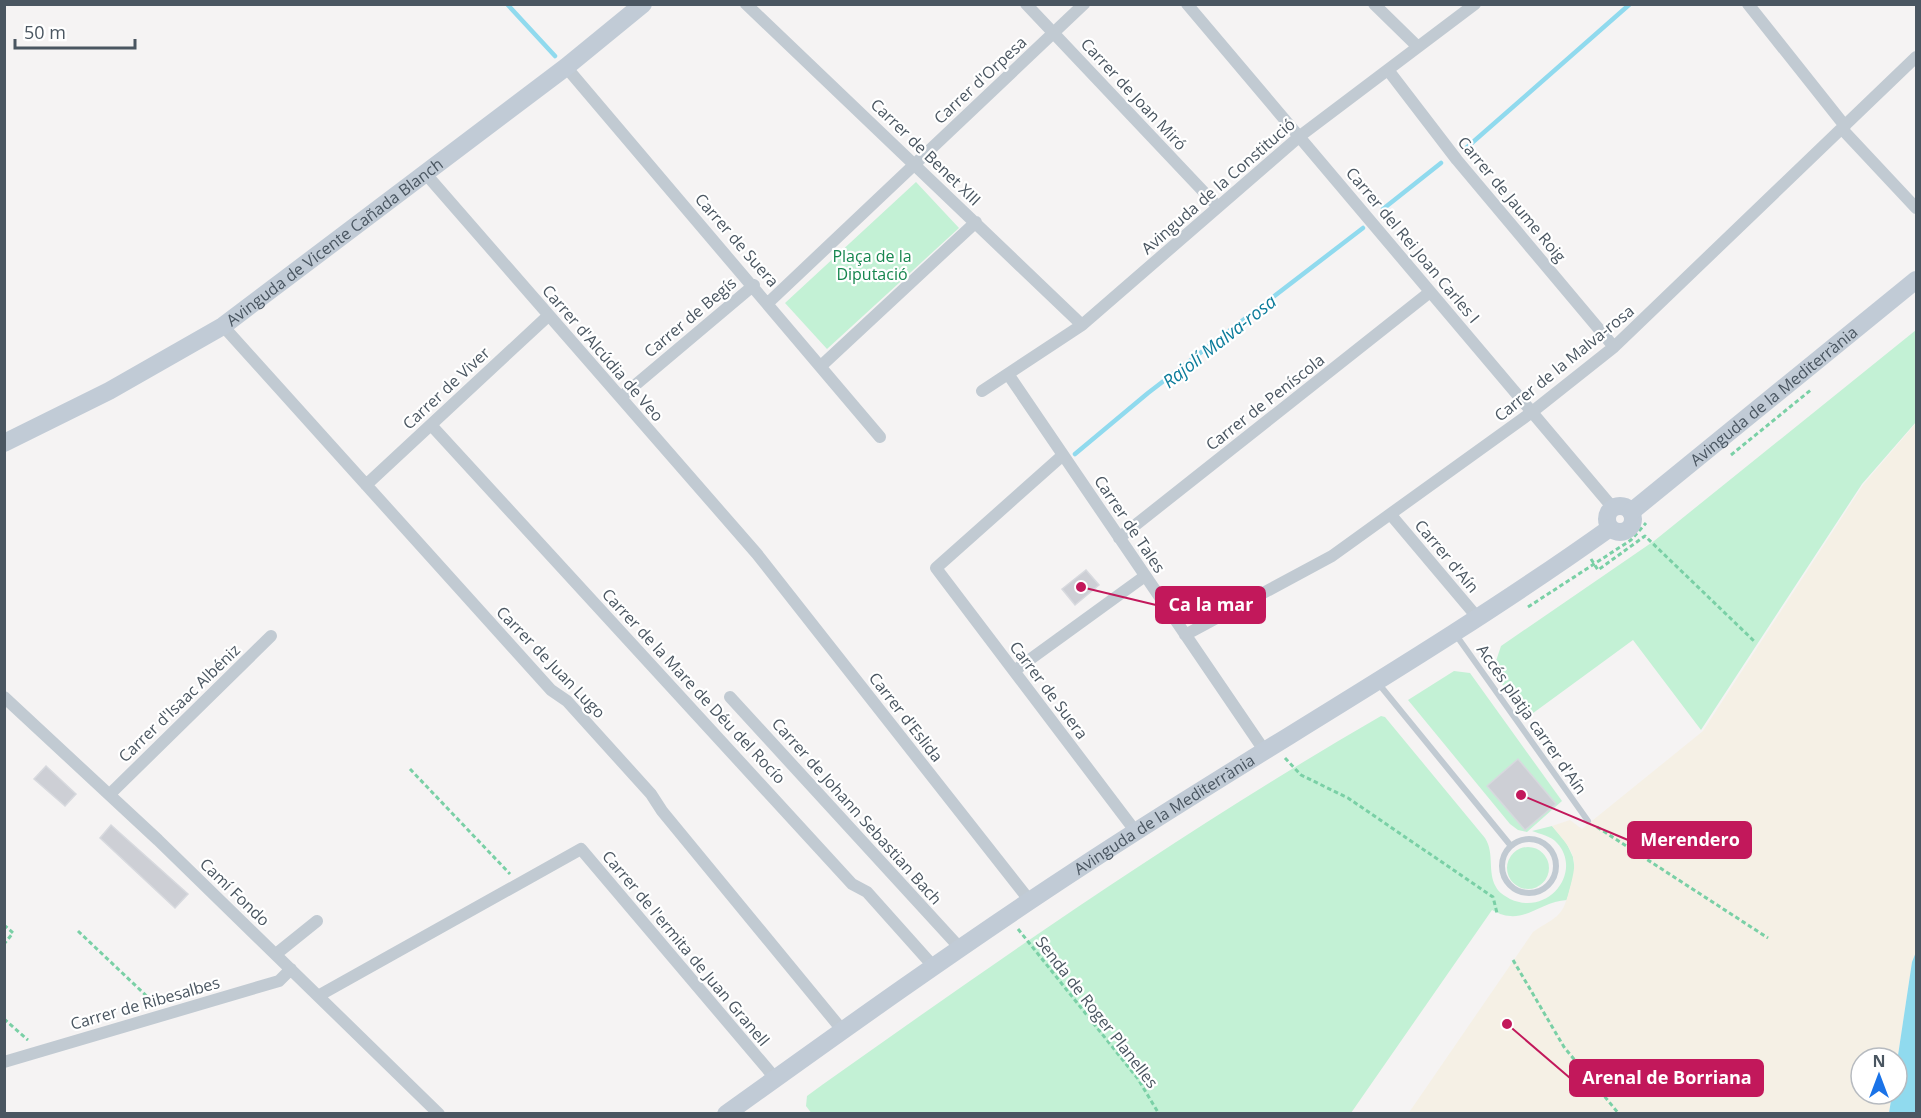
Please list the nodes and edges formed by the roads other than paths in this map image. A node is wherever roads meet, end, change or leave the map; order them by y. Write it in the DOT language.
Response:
graph roads {
  1 [pos="746,4"];
  2 [pos="1026,4"];
  3 [pos="1084,4"];
  4 [pos="1187,4"];
  5 [pos="1374,4"];
  6 [pos="1475,4"];
  7 [pos="1748,4"];
  8 [pos="635,7"];
  9 [pos="1053,33"];
  10 [pos="1418,47"];
  11 [pos="1917,57"];
  12 [pos="566,67"];
  13 [pos="1388,70"];
  14 [pos="1844,128"];
  15 [pos="1300,136"];
  16 [pos="915,164"];
  17 [pos="425,173"];
  18 [pos="1218,207"];
  19 [pos="1917,208"];
  20 [pos="976,222"];
  21 [pos="1917,280"];
  22 [pos="753,285"];
  23 [pos="1430,292"];
  24 [pos="768,303"];
  25 [pos="548,316"];
  26 [pos="1082,325"];
  27 [pos="223,326"];
  28 [pos="1614,347"];
  29 [pos="821,366"];
  30 [pos="1008,374"];
  31 [pos="982,391"];
  32 [pos="621,397"];
  33 [pos="1532,412"];
  34 [pos="431,424"];
  35 [pos="880,437"];
  36 [pos="4,443"];
  37 [pos="1063,455"];
  38 [pos="366,485"];
  39 [pos="1622,510"];
  40 [pos="1391,515"];
  41 [pos="1119,538"];
  42 [pos="757,554"];
  43 [pos="1145,576"];
  44 [pos="1477,617"];
  45 [pos="1454,632"];
  46 [pos="1185,634"];
  47 [pos="271,636"];
  48 [pos="1014,671"];
  49 [pos="1378,682"];
  50 [pos="4,697"];
  51 [pos="730,697"];
  52 [pos="1274,755"];
  53 [pos="110,794"];
  54 [pos="1588,822"];
  55 [pos="1136,832"];
  56 [pos="1511,846"];
  57 [pos="1030,901"];
  58 [pos="318,921"];
  59 [pos="960,948"];
  60 [pos="276,954"];
  61 [pos="934,967"];
  62 [pos="291,969"];
  63 [pos="318,996"];
  64 [pos="843,1031"];
  65 [pos="4,1062"];
  66 [pos="775,1078"];
  67 [pos="439,1113"];
  68 [pos="727,1113"];
  1 -- 16 [label="street, Carrer de Benet XIII"];
  2 -- 9 [label="street, Carrer de Joan Miró"];
  3 -- 9 [label="street, Carrer d'Orpesa"];
  4 -- 15 [label="street, Carrer del Rei Joan Carles I"];
  5 -- 10 [label="street"];
  6 -- 10 [label="street, Avinguda de la Constitució"];
  7 -- 14 [label="street"];
  8 -- 12 [label="street, Avinguda de Vicente Cañada Blanch"];
  9 -- 16 [label="street, Carrer d'Orpesa"];
  9 -- 18 [label="street, Carrer de Joan Miró"];
  10 -- 13 [label="street, Avinguda de la Constitució"];
  11 -- 14 [label="street, Carrer de la Malva-rosa"];
  12 -- 17 [label="street, Avinguda de Vicente Cañada Blanch"];
  12 -- 22 [label="street, Carrer de Suera"];
  13 -- 15 [label="street, Avinguda de la Constitució"];
  13 -- 28 [label="street, Carrer de Jaume Roig"];
  14 -- 19 [label="street"];
  14 -- 28 [label="street, Carrer de la Malva-rosa"];
  15 -- 18 [label="street, Avinguda de la Constitució"];
  15 -- 23 [label="street, Carrer del Rei Joan Carles I"];
  16 -- 20 [label="street, Carrer de Benet XIII"];
  16 -- 24 [label="street, Carrer d'Orpesa"];
  17 -- 25 [label="street, Carrer d'Alcúdia de Veo"];
  17 -- 27 [label="street, Avinguda de Vicente Cañada Blanch"];
  18 -- 26 [label="street, Avinguda de la Constitució"];
  20 -- 26 [label="street, Carrer de Benet XIII"];
  20 -- 29 [label="street"];
  21 -- 39 [label="street, Avinguda de la Mediterrània"];
  22 -- 24 [label="street, Carrer de Suera"];
  22 -- 32 [label="street, Carrer de Begís"];
  23 -- 33 [label="street, Carrer del Rei Joan Carles I"];
  23 -- 41 [label="street, Carrer de Peníscola"];
  24 -- 29 [label="street, Carrer de Suera"];
  25 -- 32 [label="street, Carrer d'Alcúdia de Veo"];
  25 -- 34 [label="street, Carrer de Viver"];
  26 -- 30 [label="street, Avinguda de la Constitució"];
  27 -- 36 [label="street, Avinguda de Vicente Cañada Blanch"];
  27 -- 38 [label="street, Carrer de Juan Lugo"];
  28 -- 33 [label="street, Carrer de la Malva-rosa"];
  29 -- 35 [label="street, Carrer de Suera"];
  30 -- 31 [label="street, Avinguda de la Constitució"];
  30 -- 37 [label="street, Carrer de Tales"];
  32 -- 42 [label="street, Carrer d'Alcúdia de Veo"];
  33 -- 39 [label="street, Carrer del Rei Joan Carles I"];
  33 -- 40 [label="street, Carrer de la Malva-rosa"];
  34 -- 38 [label="street, Carrer de Viver"];
  34 -- 61 [label="street, Carrer de la Mare de Déu del Rocío"];
  37 -- 41 [label="street, Carrer de Tales"];
  37 -- 48 [label="street, Carrer de Suera"];
  38 -- 64 [label="street, Carrer de Juan Lugo"];
  39 -- 44 [label="street, Avinguda de la Mediterrània"];
  40 -- 44 [label="street, Carrer d'Aín"];
  40 -- 46 [label="street, Carrer de la Malva-rosa"];
  41 -- 43 [label="street, Carrer de Tales"];
  42 -- 57 [label="street, Carrer d'Eslida"];
  43 -- 46 [label="street, Carrer de Tales"];
  43 -- 48 [label="street"];
  44 -- 45 [label="street, Avinguda de la Mediterrània"];
  45 -- 49 [label="street, Avinguda de la Mediterrània"];
  45 -- 54 [label="lane, Accés platja carrer d'Aín"];
  46 -- 52 [label="street, Carrer de Tales"];
  47 -- 53 [label="street, Carrer d'Isaac Albéniz"];
  48 -- 55 [label="street, Carrer de Suera"];
  49 -- 52 [label="street, Avinguda de la Mediterrània"];
  49 -- 56 [label="lane"];
  50 -- 53 [label="street, Camí Fondo"];
  51 -- 59 [label="street, Carrer de Johann Sebastian Bach"];
  52 -- 55 [label="street, Avinguda de la Mediterrània"];
  53 -- 60 [label="street, Camí Fondo"];
  55 -- 57 [label="street, Avinguda de la Mediterrània"];
  56 -- 56 [label="lane"];
  57 -- 59 [label="street, Avinguda de la Mediterrània"];
  58 -- 60 [label="street"];
  59 -- 61 [label="street, Avinguda de la Mediterrània"];
  60 -- 62 [label="street, Camí Fondo"];
  61 -- 64 [label="street, Avinguda de la Mediterrània"];
  62 -- 63 [label="street, Camí Fondo"];
  62 -- 65 [label="street, Carrer de Ribesalbes"];
  63 -- 66 [label="street, Carrer de l'ermita de Juan Granell"];
  63 -- 67 [label="street, Camí Fondo"];
  64 -- 66 [label="street, Avinguda de la Mediterrània"];
  66 -- 68 [label="street, Avinguda de la Mediterrània"];
}
